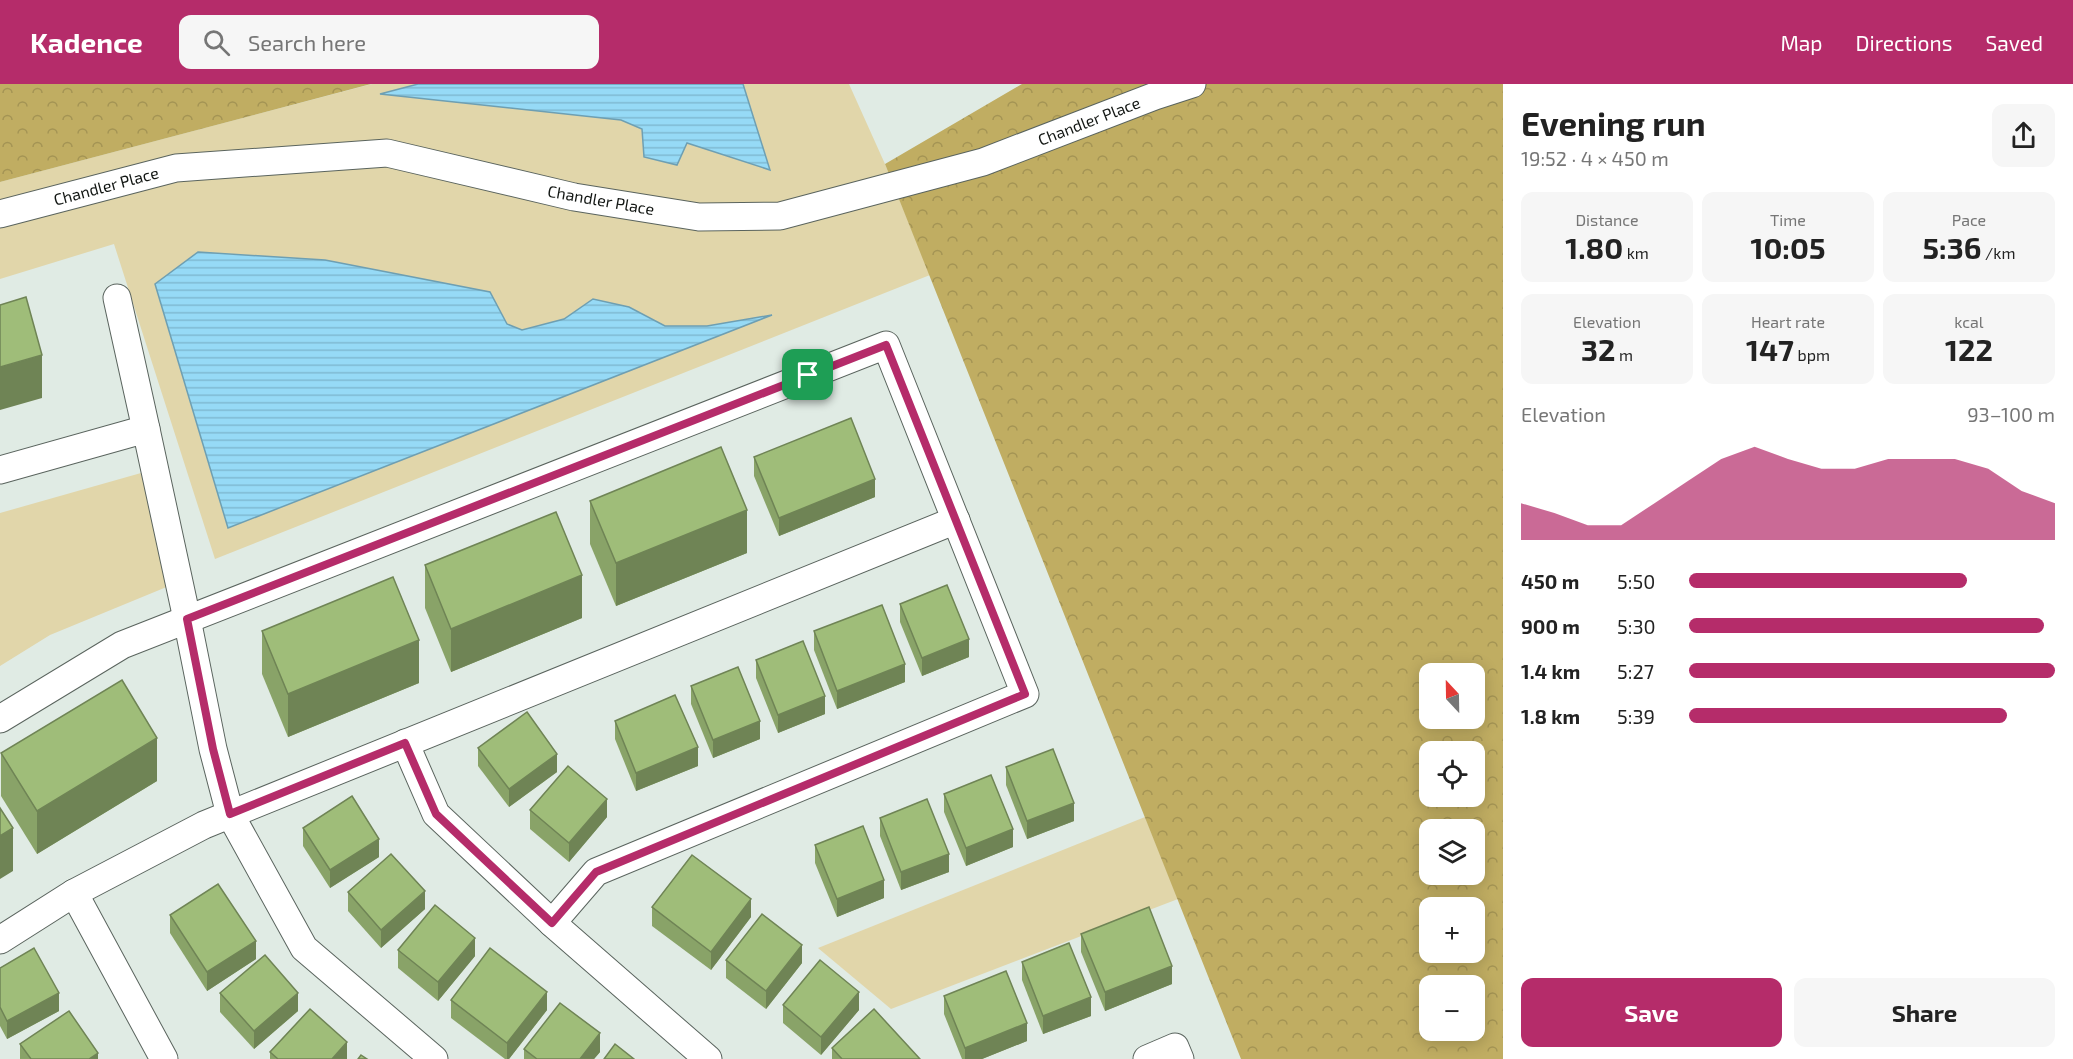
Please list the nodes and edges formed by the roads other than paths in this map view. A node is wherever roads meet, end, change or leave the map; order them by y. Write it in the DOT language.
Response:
graph roads {
  1 [pos="1192,84"];
  2 [pos="0,214"];
  3 [pos="117,298"];
  4 [pos="146,429"];
  5 [pos="0,470"];
  6 [pos="956,520"];
  7 [pos="187,619"];
  8 [pos="0,719"];
  9 [pos="405,743"];
  10 [pos="230,814"];
  11 [pos="74,893"];
  12 [pos="552,923"];
  13 [pos="0,940"];
  14 [pos="164,1059"];
  15 [pos="434,1059"];
  16 [pos="708,1059"];
  17 [pos="1147,1059"];
  18 [pos="1180,1059"];
  1 -- 2 [label="street, Chandler Place"];
  3 -- 4 [label="street"];
  4 -- 5 [label="street"];
  4 -- 7 [label="street"];
  6 -- 7 [label="street"];
  6 -- 9 [label="street"];
  6 -- 12 [label="street"];
  7 -- 8 [label="street"];
  7 -- 10 [label="street"];
  9 -- 10 [label="street"];
  9 -- 12 [label="street"];
  10 -- 11 [label="street"];
  10 -- 15 [label="street"];
  11 -- 13 [label="street"];
  11 -- 14 [label="street"];
  12 -- 16 [label="street"];
  17 -- 18 [label="street"];
}
